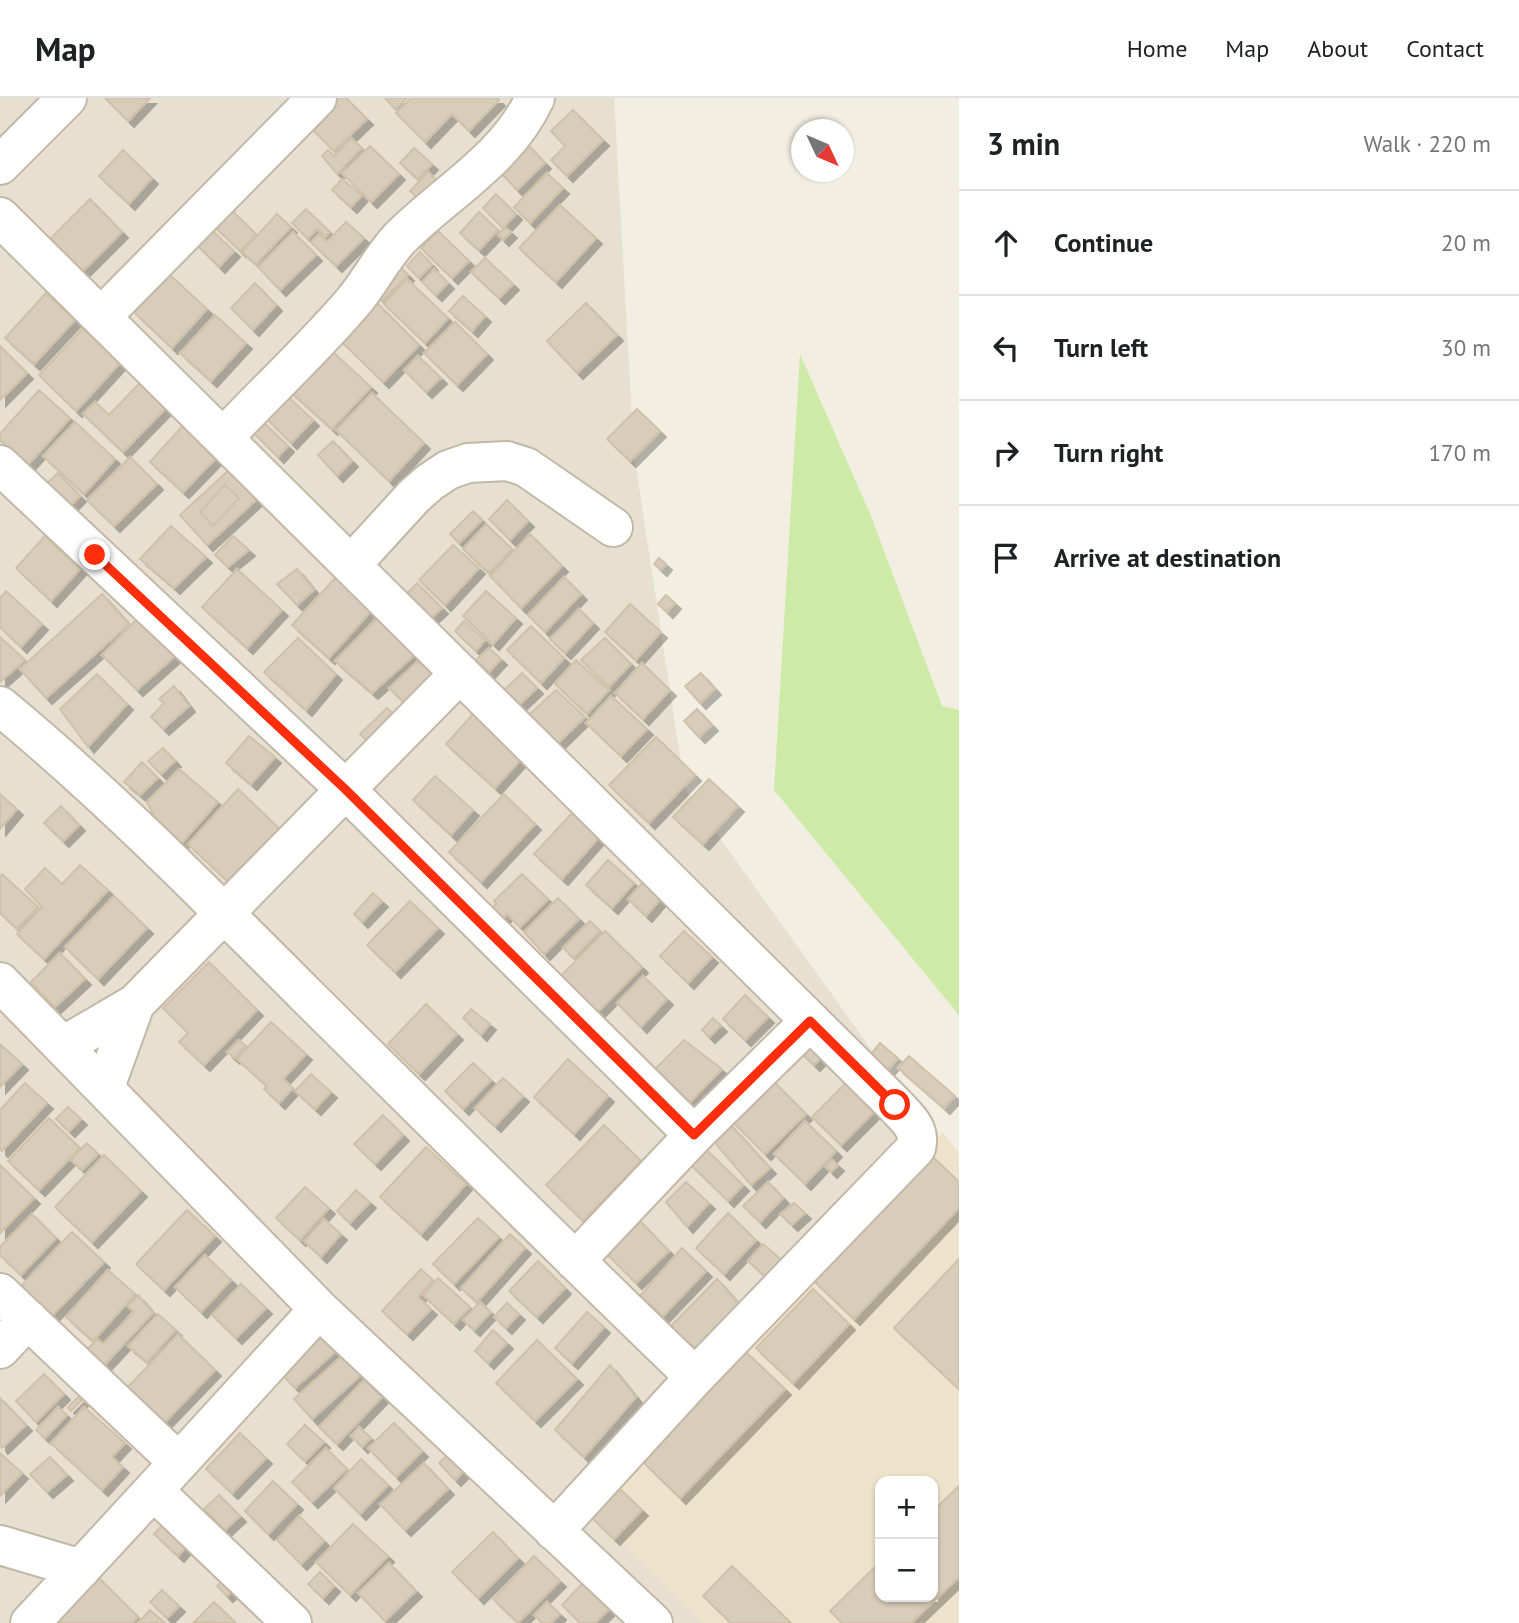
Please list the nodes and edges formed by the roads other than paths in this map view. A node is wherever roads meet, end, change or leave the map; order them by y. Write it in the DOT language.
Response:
graph roads {
  1 [pos="68,98"];
  2 [pos="317,98"];
  3 [pos="535,98"];
  4 [pos="0,165"];
  5 [pos="0,217"];
  6 [pos="101,317"];
  7 [pos="224,437"];
  8 [pos="0,464"];
  9 [pos="614,527"];
  10 [pos="351,565"];
  11 [pos="460,673"];
  12 [pos="0,706"];
  13 [pos="345,789"];
  14 [pos="225,914"];
  15 [pos="0,982"];
  16 [pos="135,1004"];
  17 [pos="810,1021"];
  18 [pos="63,1046"];
  19 [pos="105,1087"];
  20 [pos="694,1135"];
  21 [pos="575,1261"];
  22 [pos="0,1293"];
  23 [pos="320,1309"];
  24 [pos="28,1319"];
  25 [pos="0,1349"];
  26 [pos="695,1377"];
  27 [pos="178,1462"];
  28 [pos="154,1491"];
  29 [pos="554,1531"];
  30 [pos="0,1545"];
  31 [pos="81,1569"];
  32 [pos="0,1611"];
  33 [pos="13,1623"];
  34 [pos="30,1623"];
  35 [pos="292,1623"];
  36 [pos="653,1623"];
  1 -- 4 [label="street"];
  2 -- 6 [label="street"];
  3 -- 7 [label="street"];
  5 -- 6 [label="street"];
  6 -- 7 [label="street"];
  7 -- 10 [label="street"];
  8 -- 13 [label="street"];
  9 -- 10 [label="street"];
  10 -- 11 [label="street"];
  11 -- 13 [label="street"];
  11 -- 17 [label="street"];
  12 -- 14 [label="street"];
  13 -- 14 [label="street"];
  13 -- 20 [label="street"];
  14 -- 16 [label="street"];
  14 -- 21 [label="street"];
  15 -- 18 [label="street"];
  16 -- 18 [label="street"];
  16 -- 19 [label="street"];
  17 -- 20 [label="street"];
  17 -- 26 [label="street"];
  18 -- 19 [label="street"];
  19 -- 23 [label="street"];
  20 -- 21 [label="street"];
  21 -- 26 [label="street"];
  22 -- 24 [label="street"];
  23 -- 27 [label="street"];
  23 -- 29 [label="street"];
  24 -- 25 [label="street"];
  24 -- 27 [label="street"];
  26 -- 29 [label="street"];
  27 -- 28 [label="street"];
  28 -- 31 [label="street"];
  28 -- 35 [label="street"];
  29 -- 36 [label="street"];
  30 -- 31 [label="street"];
  31 -- 34 [label="street"];
  32 -- 33 [label="street"];
}
